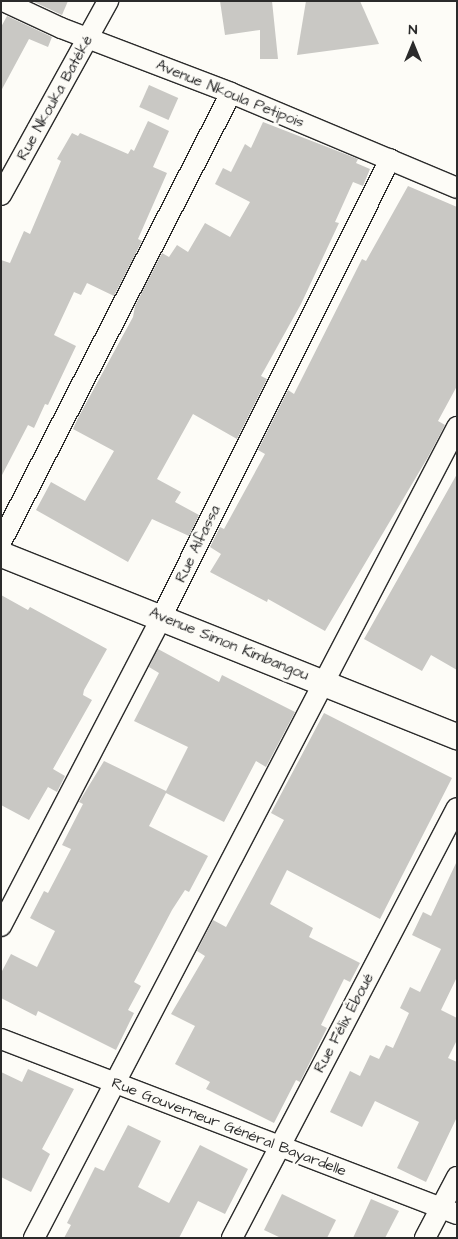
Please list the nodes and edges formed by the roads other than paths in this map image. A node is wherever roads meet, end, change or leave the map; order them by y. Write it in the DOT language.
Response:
graph roads {
  1 [pos="3,1"];
  2 [pos="108,1"];
  3 [pos="87,39"];
  4 [pos="231,93"];
  5 [pos="390,159"];
  6 [pos="457,188"];
  7 [pos="1,195"];
  8 [pos="457,427"];
  9 [pos="1,542"];
  10 [pos="1,554"];
  11 [pos="162,618"];
  12 [pos="324,682"];
  13 [pos="457,736"];
  14 [pos="457,808"];
  15 [pos="1,926"];
  16 [pos="1,1039"];
  17 [pos="114,1083"];
  18 [pos="279,1145"];
  19 [pos="457,1177"];
  20 [pos="449,1211"];
  21 [pos="34,1238"];
  22 [pos="232,1238"];
  23 [pos="425,1238"];
  1 -- 3 [label="street, Avenue Nkoula Petipois"];
  2 -- 3 [label="street, Rue Nkouka Batéké"];
  3 -- 4 [label="street, Avenue Nkoula Petipois"];
  3 -- 7 [label="street, Rue Nkouka Batéké"];
  4 -- 5 [label="street, Avenue Nkoula Petipois"];
  4 -- 9 [label="street"];
  5 -- 6 [label="street, Avenue Nkoula Petipois"];
  5 -- 11 [label="street, Rue Alfassa"];
  8 -- 12 [label="street"];
  10 -- 11 [label="street, Avenue Simon Kimbangou"];
  11 -- 12 [label="street, Avenue Simon Kimbangou"];
  11 -- 15 [label="street, Rue Alfassa"];
  12 -- 13 [label="street, Avenue Simon Kimbangou"];
  12 -- 17 [label="street"];
  14 -- 18 [label="street, Rue Félix Éboué"];
  16 -- 17 [label="street, Rue Gouverneur Général Bayardelle"];
  17 -- 18 [label="street, Rue Gouverneur Général Bayardelle"];
  17 -- 21 [label="street"];
  18 -- 20 [label="street, Rue Gouverneur Général Bayardelle"];
  18 -- 22 [label="street, Rue Félix Éboué"];
  19 -- 20 [label="street"];
  20 -- 23 [label="street"];
}
